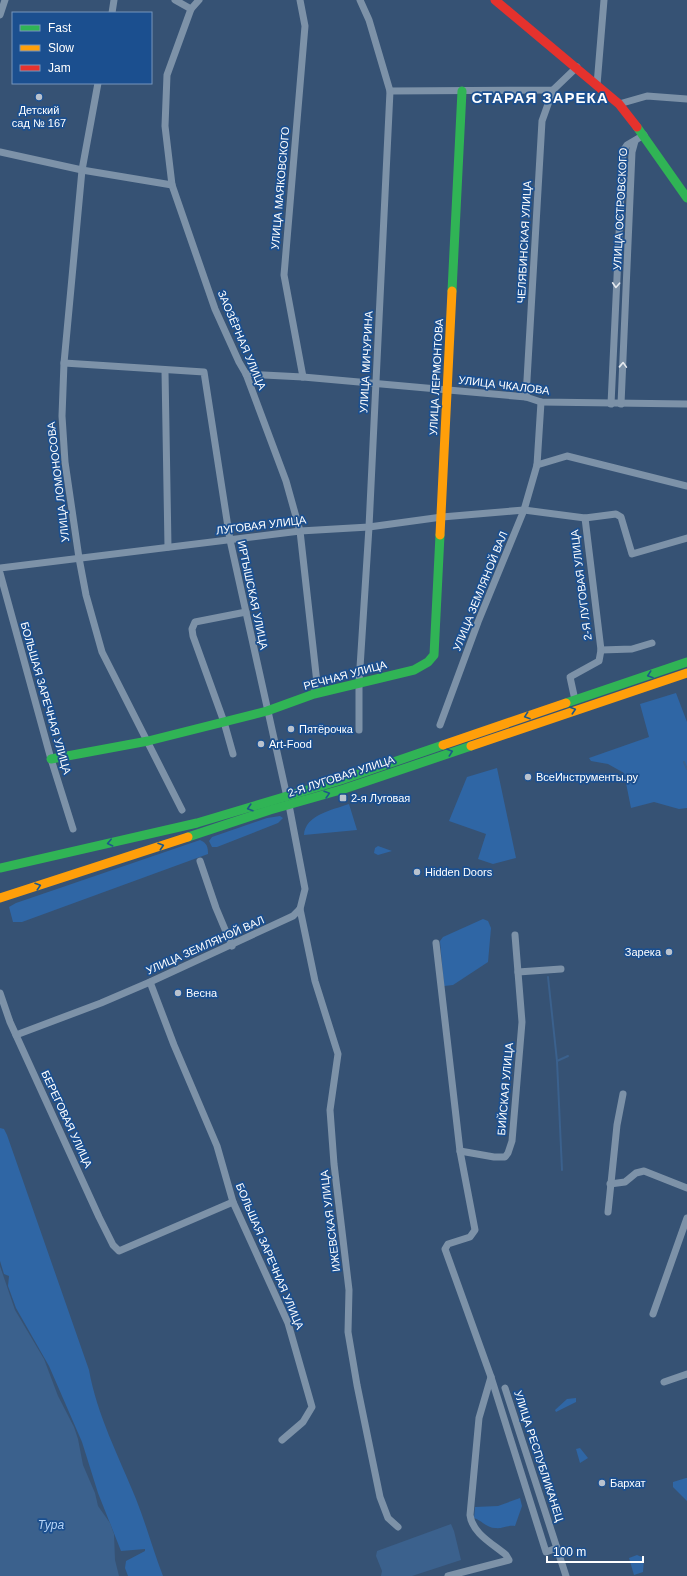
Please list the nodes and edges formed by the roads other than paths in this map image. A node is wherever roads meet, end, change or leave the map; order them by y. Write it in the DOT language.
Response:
graph roads {
  1 [pos="5,0"];
  2 [pos="114,0"];
  3 [pos="175,0"];
  4 [pos="199,0"];
  5 [pos="300,0"];
  6 [pos="360,0"];
  7 [pos="495,0"];
  8 [pos="604,0"];
  9 [pos="191,9"];
  10 [pos="112,12"];
  11 [pos="0,15"];
  12 [pos="577,67"];
  13 [pos="98,84"];
  14 [pos="598,85"];
  15 [pos="553,90"];
  16 [pos="390,91"];
  17 [pos="462,91"];
  18 [pos="687,99"];
  19 [pos="618,104"];
  20 [pos="644,135"];
  21 [pos="635,141"];
  22 [pos="0,152"];
  23 [pos="82,170"];
  24 [pos="172,185"];
  25 [pos="687,198"];
  26 [pos="64,363"];
  27 [pos="165,371"];
  28 [pos="246,374"];
  29 [pos="303,377"];
  30 [pos="376,384"];
  31 [pos="447,390"];
  32 [pos="526,397"];
  33 [pos="541,402"];
  34 [pos="611,404"];
  35 [pos="621,404"];
  36 [pos="687,404"];
  37 [pos="537,464"];
  38 [pos="687,486"];
  39 [pos="524,510"];
  40 [pos="442,517"];
  41 [pos="585,518"];
  42 [pos="369,527"];
  43 [pos="300,531"];
  44 [pos="687,538"];
  45 [pos="230,540"];
  46 [pos="168,547"];
  47 [pos="79,558"];
  48 [pos="0,568"];
  49 [pos="0,573"];
  50 [pos="246,612"];
  51 [pos="652,643"];
  52 [pos="601,650"];
  53 [pos="428,662"];
  54 [pos="687,662"];
  55 [pos="687,673"];
  56 [pos="359,683"];
  57 [pos="314,694"];
  58 [pos="575,700"];
  59 [pos="267,711"];
  60 [pos="224,722"];
  61 [pos="440,725"];
  62 [pos="359,730"];
  63 [pos="148,741"];
  64 [pos="232,754"];
  65 [pos="51,759"];
  66 [pos="288,801"];
  67 [pos="182,810"];
  68 [pos="73,829"];
  69 [pos="200,861"];
  70 [pos="2,868"];
  71 [pos="0,898"];
  72 [pos="300,909"];
  73 [pos="515,936"];
  74 [pos="436,943"];
  75 [pos="232,946"];
  76 [pos="561,969"];
  77 [pos="518,972"];
  78 [pos="150,982"];
  79 [pos="0,993"];
  80 [pos="16,1035"];
  81 [pos="623,1094"];
  82 [pos="460,1151"];
  83 [pos="610,1184"];
  84 [pos="687,1188"];
  85 [pos="233,1202"];
  86 [pos="608,1212"];
  87 [pos="687,1218"];
  88 [pos="653,1314"];
  89 [pos="687,1374"];
  90 [pos="491,1377"];
  91 [pos="664,1382"];
  92 [pos="505,1388"];
  93 [pos="282,1440"];
  94 [pos="398,1527"];
  95 [pos="558,1548"];
  96 [pos="448,1576"];
  97 [pos="566,1576"];
  1 -- 11 [label="street"];
  2 -- 10 [label="street"];
  3 -- 9 [label="street"];
  4 -- 9 [label="street, ЗАОЗЁРНАЯ УЛИЦА"];
  5 -- 29 [label="street, УЛИЦА МАЯКОВСКОГО"];
  6 -- 16 [label="street, УЛИЦА МИЧУРИНА"];
  7 -- 12 [label="main road"];
  8 -- 14 [label="street"];
  9 -- 24 [label="street, ЗАОЗЁРНАЯ УЛИЦА"];
  12 -- 14 [label="main road"];
  12 -- 15 [label="street"];
  13 -- 23 [label="street, УЛИЦА ЛОМОНОСОВА"];
  14 -- 19 [label="main road"];
  15 -- 17 [label="street"];
  15 -- 32 [label="street, ЧЕЛЯБИНСКАЯ УЛИЦА"];
  16 -- 17 [label="street"];
  16 -- 30 [label="street, УЛИЦА МИЧУРИНА"];
  17 -- 31 [label="main road, УЛИЦА ЛЕРМОНТОВА"];
  18 -- 19 [label="street"];
  19 -- 20 [label="main road"];
  20 -- 21 [label="street"];
  20 -- 25 [label="main road"];
  21 -- 34 [label="street, УЛИЦА ОСТРОВСКОГО, one-way"];
  35 -- 21 [label="street, УЛИЦА ОСТРОВСКОГО, one-way"];
  22 -- 23 [label="street"];
  23 -- 24 [label="street"];
  23 -- 26 [label="street, УЛИЦА ЛОМОНОСОВА"];
  24 -- 28 [label="street, ЗАОЗЁРНАЯ УЛИЦА"];
  26 -- 27 [label="street"];
  26 -- 47 [label="street, УЛИЦА ЛОМОНОСОВА"];
  27 -- 45 [label="street, ИРТЫШСКАЯ УЛИЦА"];
  27 -- 46 [label="street"];
  28 -- 29 [label="street, УЛИЦА ЧКАЛОВА"];
  28 -- 43 [label="street, ЗАОЗЁРНАЯ УЛИЦА"];
  29 -- 30 [label="street, УЛИЦА ЧКАЛОВА"];
  30 -- 31 [label="street, УЛИЦА ЧКАЛОВА"];
  30 -- 42 [label="street, УЛИЦА МИЧУРИНА"];
  31 -- 32 [label="street, УЛИЦА ЧКАЛОВА"];
  31 -- 40 [label="main road, УЛИЦА ЛЕРМОНТОВА"];
  32 -- 33 [label="street, УЛИЦА ЧКАЛОВА"];
  33 -- 34 [label="street, УЛИЦА ЧКАЛОВА"];
  33 -- 37 [label="street, УЛИЦА ЗЕМЛЯНОЙ ВАЛ"];
  34 -- 35 [label="street, УЛИЦА ЧКАЛОВА"];
  35 -- 36 [label="street, УЛИЦА ЧКАЛОВА"];
  37 -- 38 [label="street"];
  37 -- 39 [label="street, УЛИЦА ЗЕМЛЯНОЙ ВАЛ"];
  39 -- 40 [label="street, ЛУГОВАЯ УЛИЦА"];
  39 -- 41 [label="street, 2-Я ЛУГОВАЯ УЛИЦА"];
  39 -- 61 [label="street, УЛИЦА ЗЕМЛЯНОЙ ВАЛ"];
  40 -- 42 [label="street, ЛУГОВАЯ УЛИЦА"];
  40 -- 53 [label="main road, УЛИЦА ЛЕРМОНТОВА"];
  41 -- 44 [label="street, 2-Я ЛУГОВАЯ УЛИЦА"];
  41 -- 52 [label="street, 2-Я ЛУГОВАЯ УЛИЦА"];
  42 -- 43 [label="street, ЛУГОВАЯ УЛИЦА"];
  42 -- 56 [label="street, УЛИЦА МИЧУРИНА"];
  43 -- 45 [label="street, ЛУГОВАЯ УЛИЦА"];
  43 -- 57 [label="street, ЗАОЗЁРНАЯ УЛИЦА"];
  45 -- 46 [label="street, ЛУГОВАЯ УЛИЦА"];
  45 -- 50 [label="street, ИРТЫШСКАЯ УЛИЦА"];
  46 -- 47 [label="street, ЛУГОВАЯ УЛИЦА"];
  47 -- 48 [label="street, ЛУГОВАЯ УЛИЦА"];
  47 -- 63 [label="street, УЛИЦА ЛОМОНОСОВА"];
  49 -- 65 [label="street, БОЛЬШАЯ ЗАРЕЧНАЯ УЛИЦА"];
  50 -- 59 [label="street, ИРТЫШСКАЯ УЛИЦА"];
  50 -- 60 [label="street"];
  51 -- 52 [label="street, 2-Я ЛУГОВАЯ УЛИЦА"];
  52 -- 58 [label="street, 2-Я ЛУГОВАЯ УЛИЦА"];
  53 -- 56 [label="main road, РЕЧНАЯ УЛИЦА"];
  54 -- 58 [label="main road, 2-Я ЛУГОВАЯ УЛИЦА, one-way"];
  66 -- 55 [label="main road, 2-Я ЛУГОВАЯ УЛИЦА, one-way"];
  56 -- 57 [label="main road, РЕЧНАЯ УЛИЦА"];
  56 -- 62 [label="street, УЛИЦА МИЧУРИНА"];
  57 -- 59 [label="main road, РЕЧНАЯ УЛИЦА"];
  58 -- 66 [label="main road, 2-Я ЛУГОВАЯ УЛИЦА, one-way"];
  59 -- 60 [label="main road, РЕЧНАЯ УЛИЦА"];
  59 -- 66 [label="street, ИРТЫШСКАЯ УЛИЦА"];
  60 -- 63 [label="main road, РЕЧНАЯ УЛИЦА"];
  60 -- 64 [label="street"];
  63 -- 65 [label="main road, РЕЧНАЯ УЛИЦА"];
  63 -- 67 [label="street, УЛИЦА ЛОМОНОСОВА"];
  65 -- 68 [label="street, БОЛЬШАЯ ЗАРЕЧНАЯ УЛИЦА"];
  66 -- 70 [label="main road, 2-Я ЛУГОВАЯ УЛИЦА, one-way"];
  71 -- 66 [label="main road, 2-Я ЛУГОВАЯ УЛИЦА, one-way"];
  66 -- 72 [label="street"];
  69 -- 75 [label="street"];
  72 -- 75 [label="street, УЛИЦА ЗЕМЛЯНОЙ ВАЛ"];
  72 -- 94 [label="street, ИЖЕВСКАЯ УЛИЦА"];
  73 -- 77 [label="street, БИЙСКАЯ УЛИЦА"];
  74 -- 82 [label="street"];
  75 -- 78 [label="street, УЛИЦА ЗЕМЛЯНОЙ ВАЛ"];
  76 -- 77 [label="street"];
  77 -- 82 [label="street, БИЙСКАЯ УЛИЦА"];
  78 -- 80 [label="street, УЛИЦА ЗЕМЛЯНОЙ ВАЛ"];
  78 -- 85 [label="street, БОЛЬШАЯ ЗАРЕЧНАЯ УЛИЦА"];
  79 -- 80 [label="street, БЕРЕГОВАЯ УЛИЦА"];
  80 -- 85 [label="street, БЕРЕГОВАЯ УЛИЦА"];
  81 -- 83 [label="street"];
  82 -- 90 [label="street"];
  83 -- 84 [label="street"];
  83 -- 86 [label="street"];
  85 -- 93 [label="street, БОЛЬШАЯ ЗАРЕЧНАЯ УЛИЦА"];
  87 -- 88 [label="street"];
  89 -- 91 [label="street"];
  90 -- 95 [label="street"];
  90 -- 96 [label="street"];
  92 -- 95 [label="street, УЛИЦА РЕСПУБЛИКАНЕЦ"];
  95 -- 97 [label="street, УЛИЦА РЕСПУБЛИКАНЕЦ"];
}
